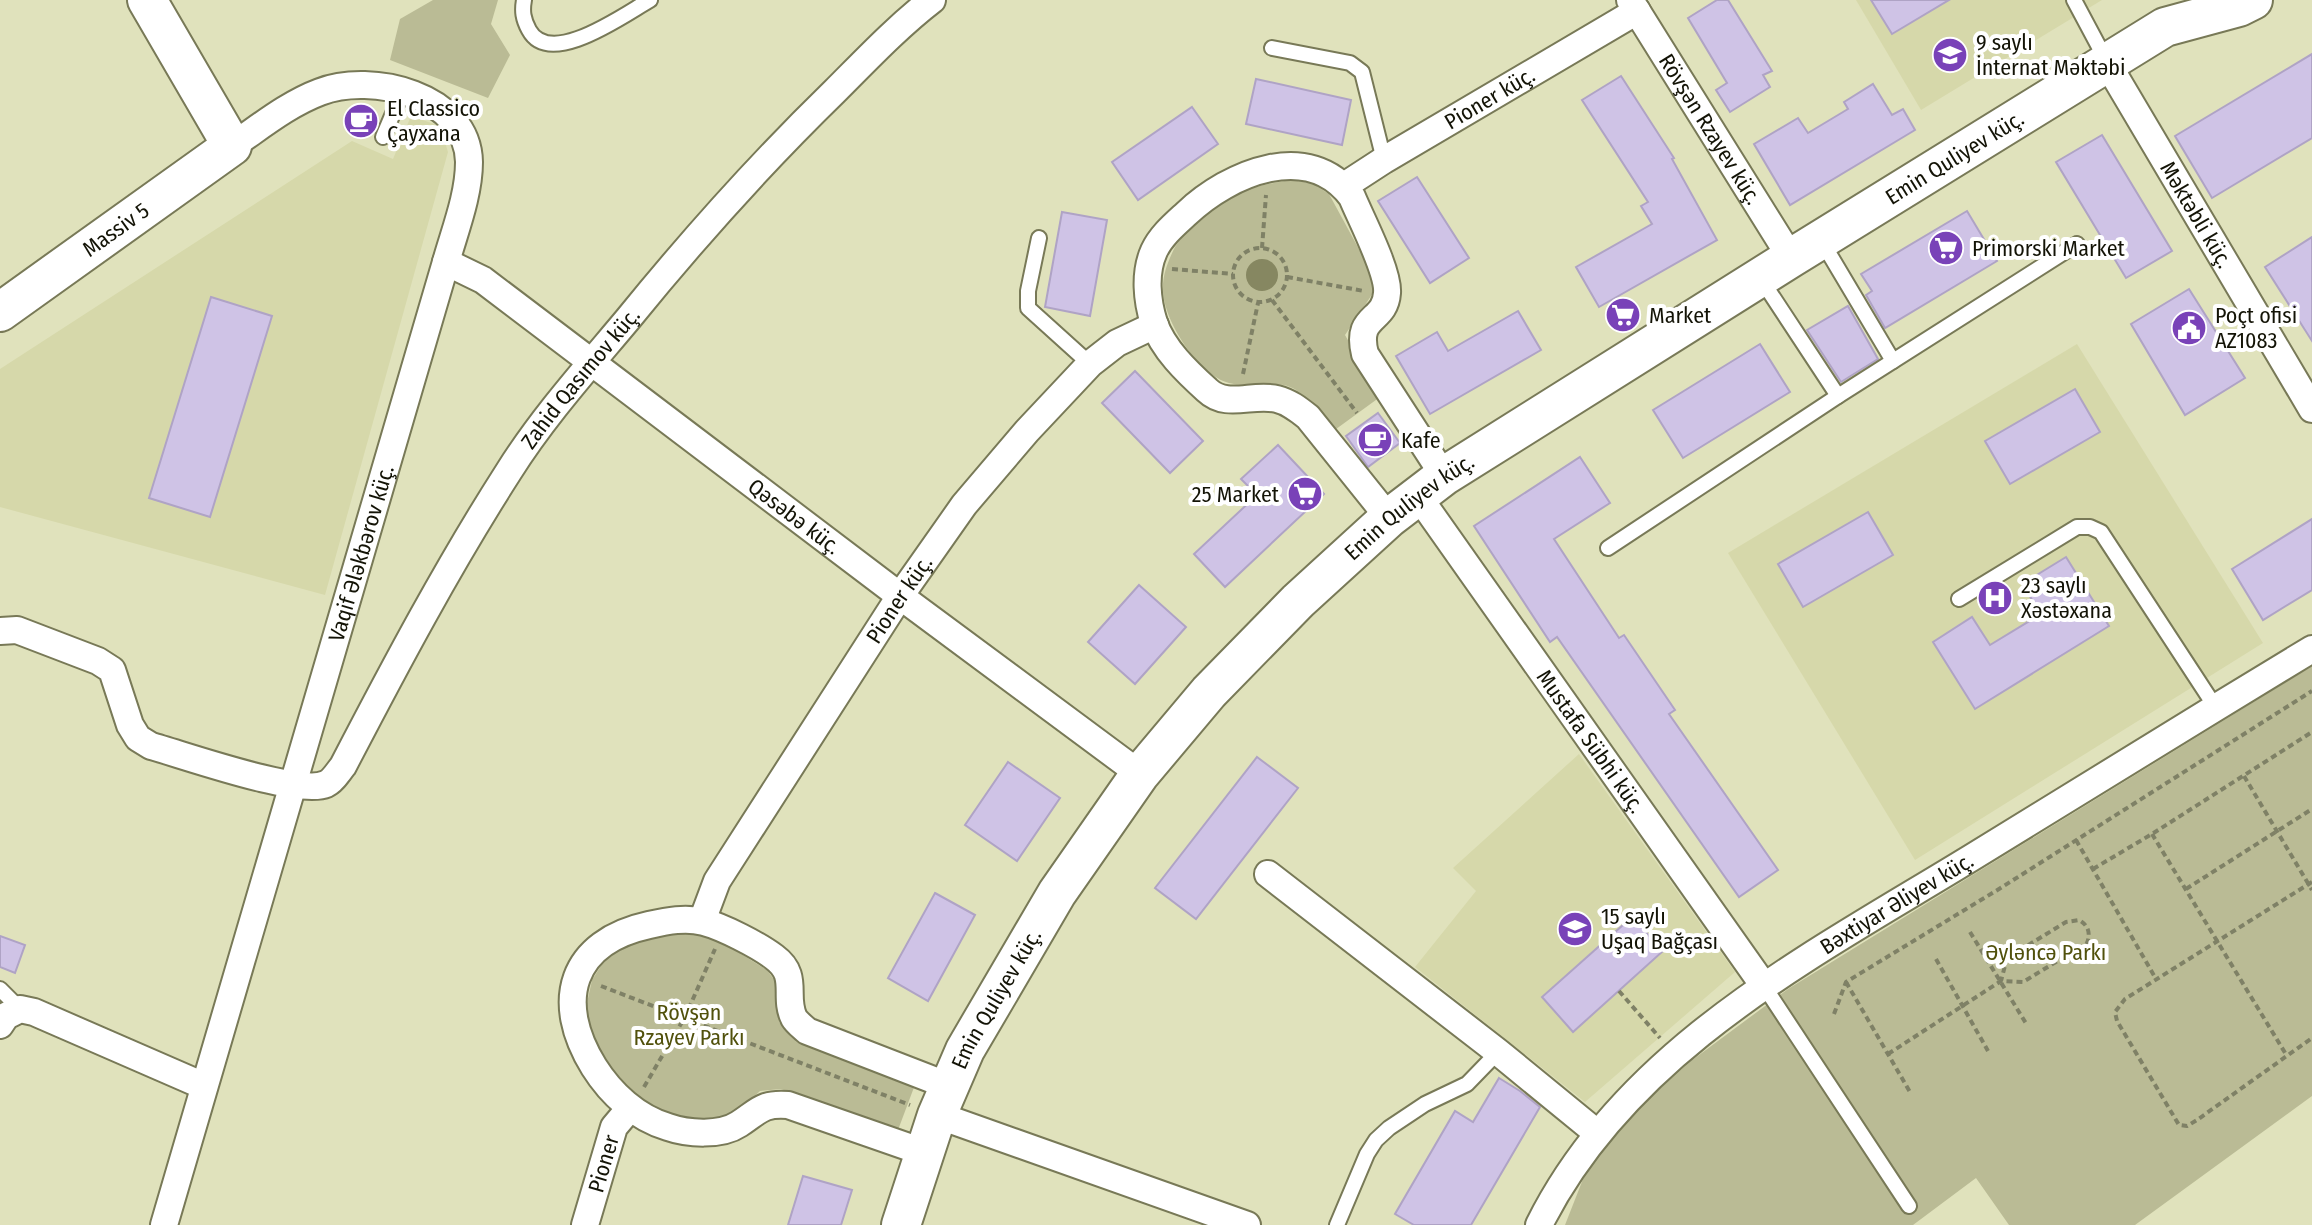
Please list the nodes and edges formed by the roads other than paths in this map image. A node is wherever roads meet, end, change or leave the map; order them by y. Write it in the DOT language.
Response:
graph roads {
  1 [pos="147,0"];
  2 [pos="524,0"];
  3 [pos="650,0"];
  4 [pos="932,0"];
  5 [pos="2074,0"];
  6 [pos="2253,0"];
  7 [pos="1637,5"];
  8 [pos="2175,14"];
  9 [pos="1272,48"];
  10 [pos="2107,63"];
  11 [pos="403,90"];
  12 [pos="383,137"];
  13 [pos="232,146"];
  14 [pos="1384,160"];
  15 [pos="1344,186"];
  16 [pos="1039,238"];
  17 [pos="2077,244"];
  18 [pos="1791,258"];
  19 [pos="446,262"];
  20 [pos="0,312"];
  21 [pos="1155,325"];
  22 [pos="1893,361"];
  23 [pos="592,362"];
  24 [pos="1090,364"];
  25 [pos="1838,396"];
  26 [pos="2312,409"];
  27 [pos="1417,497"];
  28 [pos="1608,548"];
  29 [pos="900,596"];
  30 [pos="1959,599"];
  31 [pos="0,631"];
  32 [pos="2312,649"];
  33 [pos="2216,708"];
  34 [pos="1140,774"];
  35 [pos="291,786"];
  36 [pos="1268,874"];
  37 [pos="711,930"];
  38 [pos="1764,986"];
  39 [pos="0,989"];
  40 [pos="10,1017"];
  41 [pos="1498,1052"];
  42 [pos="204,1086"];
  43 [pos="943,1100"];
  44 [pos="634,1103"];
  45 [pos="1597,1133"];
  46 [pos="923,1152"];
  47 [pos="1909,1206"];
  48 [pos="164,1225"];
  49 [pos="585,1225"];
  50 [pos="901,1225"];
  51 [pos="1247,1225"];
  52 [pos="1337,1225"];
  53 [pos="1539,1225"];
  1 -- 13 [label="street"];
  2 -- 3 [label="lane"];
  4 -- 23 [label="street, Zahid Qasımov küç."];
  5 -- 10 [label="lane"];
  6 -- 8 [label="street, Emin Quliyev küç."];
  7 -- 14 [label="street, Pioner küç."];
  7 -- 18 [label="street, Rövşən Rzayev küç."];
  8 -- 10 [label="street, Emin Quliyev küç."];
  9 -- 14 [label="lane"];
  10 -- 18 [label="street, Emin Quliyev küç."];
  10 -- 26 [label="street, Məktəbli küç."];
  11 -- 12 [label="lane"];
  11 -- 13 [label="street, Vaqif Ələkbərov küç."];
  11 -- 19 [label="street, Vaqif Ələkbərov küç."];
  13 -- 20 [label="street, Massiv 5"];
  14 -- 15 [label="street, Pioner küç."];
  15 -- 21 [label="street"];
  15 -- 27 [label="street"];
  16 -- 24 [label="lane"];
  17 -- 22 [label="lane"];
  18 -- 22 [label="lane"];
  18 -- 25 [label="lane"];
  18 -- 27 [label="street, Emin Quliyev küç."];
  19 -- 23 [label="street, Qəsəbə küç."];
  19 -- 35 [label="street, Vaqif Ələkbərov küç."];
  21 -- 24 [label="street, Pioner küç."];
  21 -- 27 [label="street"];
  22 -- 25 [label="lane"];
  23 -- 29 [label="street, Qəsəbə küç."];
  23 -- 35 [label="street, Zahid Qasımov küç."];
  24 -- 29 [label="street, Pioner küç."];
  25 -- 28 [label="lane"];
  27 -- 34 [label="street, Emin Quliyev küç."];
  27 -- 38 [label="street, Mustafa Sübhi küç."];
  29 -- 34 [label="street, Qəsəbə küç."];
  29 -- 37 [label="street, Pioner küç."];
  30 -- 33 [label="lane"];
  31 -- 35 [label="street"];
  32 -- 33 [label="street, Bəxtiyar Əliyev küç."];
  33 -- 38 [label="street, Bəxtiyar Əliyev küç."];
  34 -- 43 [label="street, Emin Quliyev küç."];
  35 -- 42 [label="street, Vaqif Ələkbərov küç."];
  36 -- 41 [label="street"];
  37 -- 43 [label="street"];
  37 -- 44 [label="street"];
  38 -- 45 [label="street, Bəxtiyar Əliyev küç."];
  38 -- 47 [label="lane"];
  39 -- 40 [label="lane"];
  40 -- 42 [label="street"];
  41 -- 45 [label="street"];
  41 -- 52 [label="lane"];
  42 -- 48 [label="street, Vaqif Ələkbərov küç."];
  43 -- 46 [label="street, Emin Quliyev küç."];
  43 -- 51 [label="street"];
  44 -- 46 [label="street"];
  44 -- 49 [label="street, Pioner"];
  45 -- 53 [label="street, Bəxtiyar Əliyev küç."];
  46 -- 50 [label="street, Emin Quliyev küç."];
}
